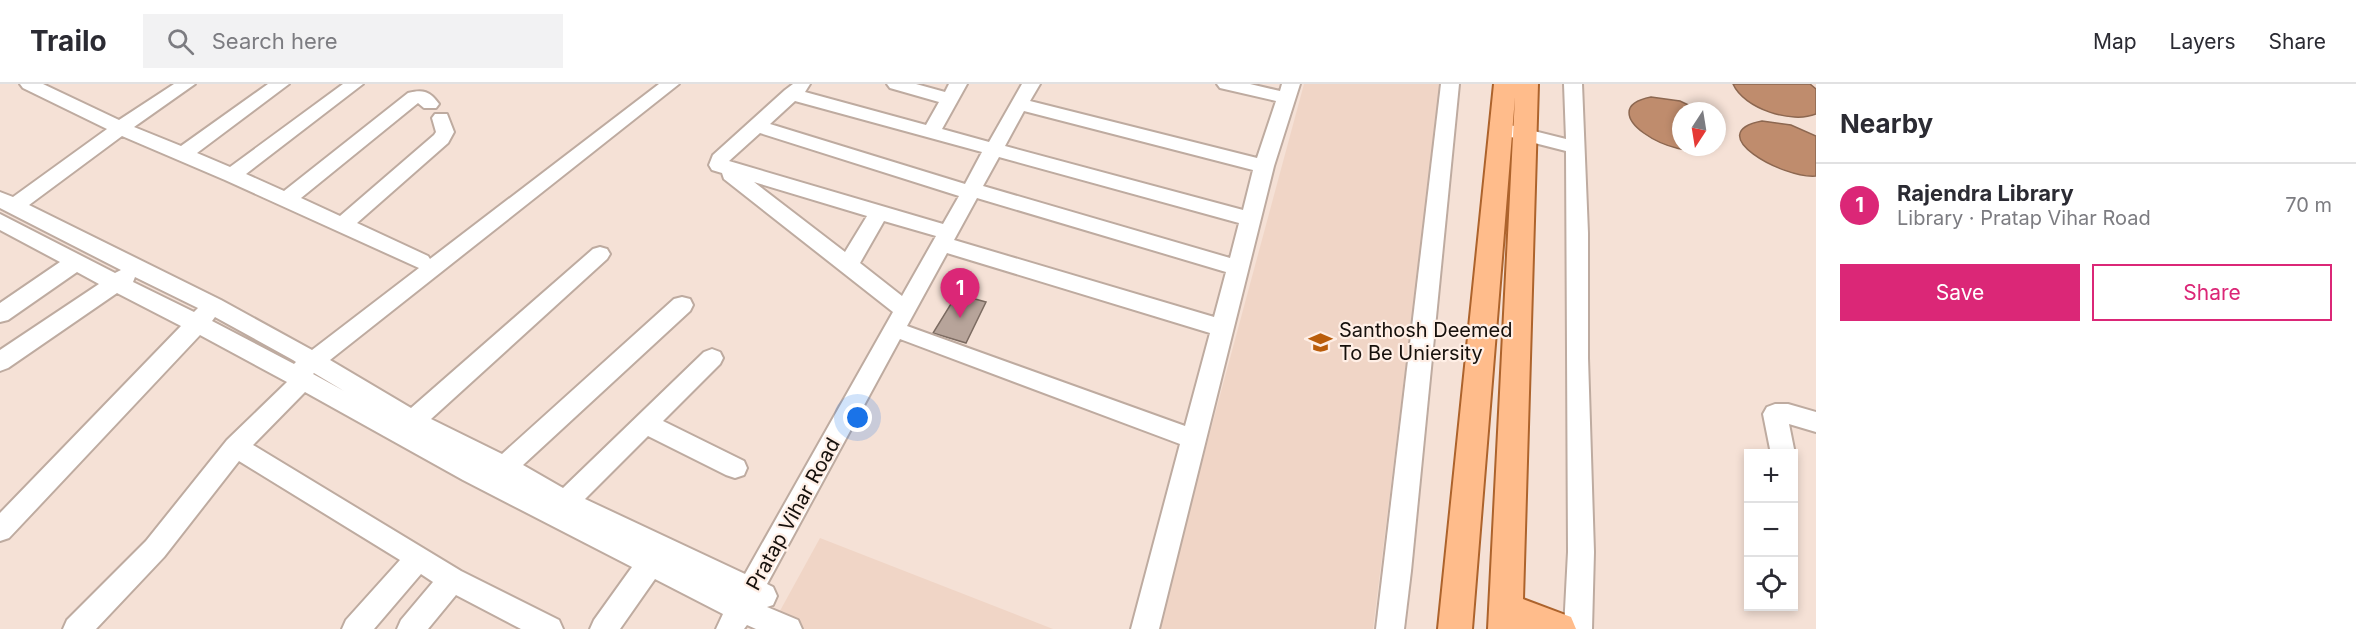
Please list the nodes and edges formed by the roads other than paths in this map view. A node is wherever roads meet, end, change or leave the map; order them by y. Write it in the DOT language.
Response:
graph roads {
  1 [pos="29,84"];
  2 [pos="186,84"];
  3 [pos="280,84"];
  4 [pos="354,84"];
  5 [pos="653,84"];
  6 [pos="670,84"];
  7 [pos="896,84"];
  8 [pos="1030,84"];
  9 [pos="1041,84"];
  10 [pos="1226,84"];
  11 [pos="1450,84"];
  12 [pos="1505,84"];
  13 [pos="1527,84"];
  14 [pos="1573,84"];
  15 [pos="797,89"];
  16 [pos="1289,91"];
  17 [pos="954,92"];
  18 [pos="1027,106"];
  19 [pos="756,125"];
  20 [pos="120,128"];
  21 [pos="931,132"];
  22 [pos="1513,132"];
  23 [pos="1574,147"];
  24 [pos="997,150"];
  25 [pos="183,154"];
  26 [pos="721,166"];
  27 [pos="1264,166"];
  28 [pos="544,174"];
  29 [pos="232,175"];
  30 [pos="975,192"];
  31 [pos="286,200"];
  32 [pos="879,212"];
  33 [pos="7,216"];
  34 [pos="1250,219"];
  35 [pos="343,224"];
  36 [pos="951,240"];
  37 [pos="600,254"];
  38 [pos="77,261"];
  39 [pos="421,261"];
  40 [pos="848,265"];
  41 [pos="1238,268"];
  42 [pos="136,269"];
  43 [pos="116,283"];
  44 [pos="682,305"];
  45 [pos="905,310"];
  46 [pos="0,314"];
  47 [pos="205,315"];
  48 [pos="1222,328"];
  49 [pos="908,334"];
  50 [pos="712,358"];
  51 [pos="0,362"];
  52 [pos="299,368"];
  53 [pos="413,421"];
  54 [pos="1816,422"];
  55 [pos="645,424"];
  56 [pos="846,432"];
  57 [pos="1194,439"];
  58 [pos="236,447"];
  59 [pos="1782,449"];
  60 [pos="505,468"];
  61 [pos="735,468"];
  62 [pos="565,502"];
  63 [pos="0,530"];
  64 [pos="419,558"];
  65 [pos="651,563"];
  66 [pos="452,580"];
  67 [pos="748,611"];
  68 [pos="1506,619"];
  69 [pos="77,629"];
  70 [pos="356,629"];
  71 [pos="411,629"];
  72 [pos="549,629"];
  73 [pos="604,629"];
  74 [pos="788,629"];
  75 [pos="1145,629"];
  76 [pos="1390,629"];
  77 [pos="1455,629"];
  78 [pos="1559,629"];
  79 [pos="1578,629"];
  1 -- 20 [label="street"];
  2 -- 20 [label="street"];
  3 -- 25 [label="street"];
  4 -- 29 [label="street"];
  5 -- 28 [label="street"];
  6 -- 28 [label="street"];
  7 -- 17 [label="street"];
  8 -- 24 [label="street, Pratap Vihar Road"];
  9 -- 18 [label="street, Pratap Vihar Road"];
  10 -- 16 [label="street"];
  11 -- 76 [label="street"];
  12 -- 22 [label="main road"];
  13 -- 22 [label="main road"];
  14 -- 23 [label="street"];
  15 -- 19 [label="street"];
  15 -- 21 [label="street"];
  16 -- 27 [label="street"];
  17 -- 21 [label="street"];
  18 -- 24 [label="street, Pratap Vihar Road"];
  18 -- 27 [label="street"];
  19 -- 26 [label="street"];
  19 -- 30 [label="street"];
  20 -- 25 [label="street"];
  20 -- 33 [label="street"];
  21 -- 24 [label="street"];
  22 -- 23 [label="street"];
  22 -- 68 [label="main road"];
  22 -- 77 [label="main road"];
  23 -- 79 [label="street"];
  24 -- 30 [label="street, Pratap Vihar Road"];
  24 -- 34 [label="street"];
  25 -- 29 [label="street"];
  26 -- 32 [label="street"];
  26 -- 40 [label="street"];
  27 -- 34 [label="street"];
  28 -- 39 [label="street"];
  28 -- 52 [label="street"];
  29 -- 31 [label="street"];
  30 -- 36 [label="street, Pratap Vihar Road"];
  30 -- 41 [label="street"];
  31 -- 35 [label="street"];
  31 -- 35 [label="street"];
  32 -- 36 [label="street"];
  32 -- 40 [label="street"];
  33 -- 38 [label="street"];
  33 -- 42 [label="street"];
  34 -- 41 [label="street"];
  35 -- 39 [label="street"];
  36 -- 45 [label="street, Pratap Vihar Road"];
  36 -- 48 [label="street"];
  36 -- 49 [label="street, Pratap Vihar Road"];
  37 -- 53 [label="street"];
  38 -- 43 [label="street"];
  38 -- 46 [label="street"];
  39 -- 52 [label="street"];
  40 -- 45 [label="street"];
  41 -- 48 [label="street"];
  42 -- 43 [label="street"];
  42 -- 47 [label="street"];
  43 -- 47 [label="street"];
  43 -- 51 [label="street"];
  44 -- 60 [label="street"];
  45 -- 56 [label="street, Pratap Vihar Road"];
  47 -- 52 [label="street"];
  47 -- 63 [label="street"];
  48 -- 57 [label="street"];
  49 -- 56 [label="street, Pratap Vihar Road"];
  49 -- 57 [label="street"];
  50 -- 55 [label="street"];
  52 -- 53 [label="street"];
  52 -- 58 [label="street"];
  52 -- 65 [label="street"];
  53 -- 60 [label="street"];
  54 -- 59 [label="street"];
  55 -- 61 [label="street"];
  55 -- 62 [label="street"];
  56 -- 67 [label="street, Pratap Vihar Road"];
  57 -- 75 [label="street"];
  58 -- 64 [label="street"];
  58 -- 69 [label="street"];
  60 -- 62 [label="street"];
  62 -- 67 [label="street"];
  64 -- 66 [label="street"];
  64 -- 70 [label="street"];
  65 -- 67 [label="street"];
  65 -- 73 [label="street"];
  66 -- 71 [label="street"];
  66 -- 72 [label="street"];
  67 -- 74 [label="street"];
  68 -- 78 [label="main road"];
}
